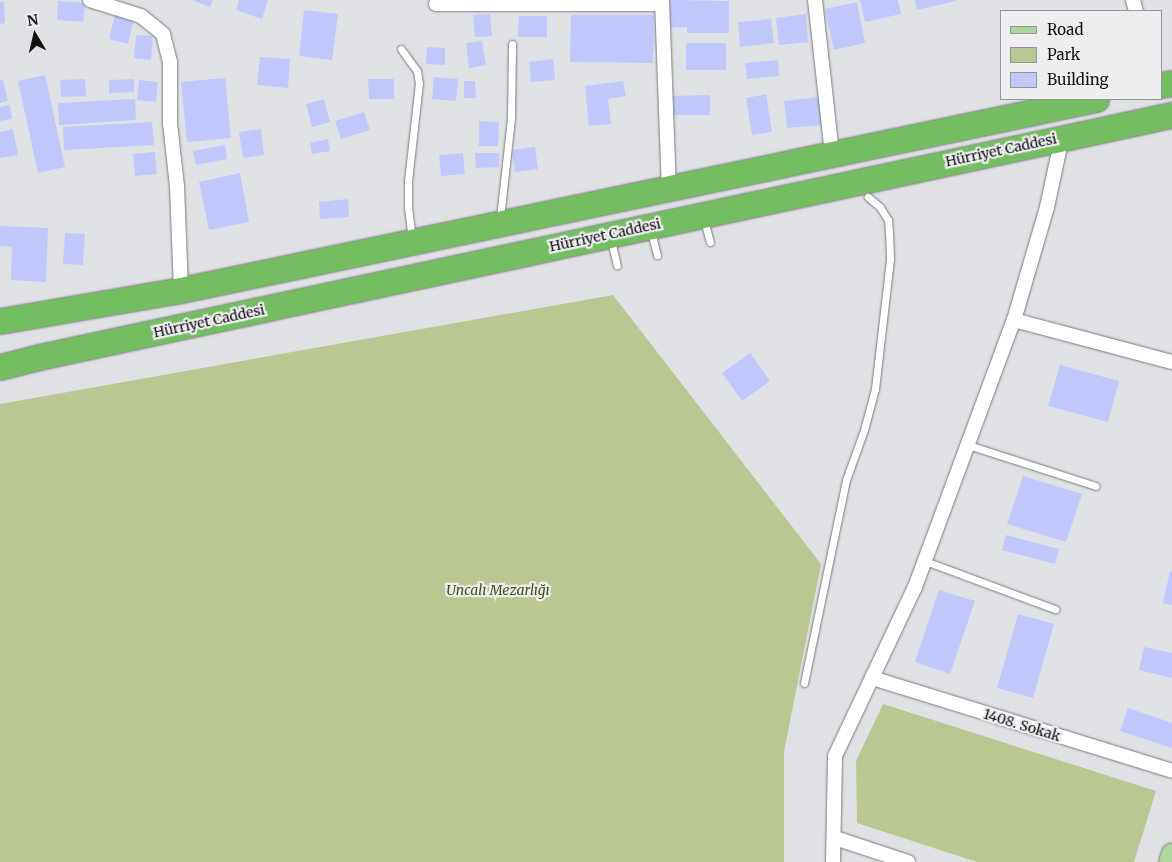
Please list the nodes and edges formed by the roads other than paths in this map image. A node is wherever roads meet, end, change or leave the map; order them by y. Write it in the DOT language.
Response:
graph roads {
  1 [pos="90,0"];
  2 [pos="815,0"];
  3 [pos="662,2"];
  4 [pos="436,4"];
  5 [pos="512,44"];
  6 [pos="401,49"];
  7 [pos="1091,100"];
  8 [pos="1172,115"];
  9 [pos="1062,137"];
  10 [pos="832,153"];
  11 [pos="669,187"];
  12 [pos="868,197"];
  13 [pos="703,214"];
  14 [pos="500,223"];
  15 [pos="650,226"];
  16 [pos="610,234"];
  17 [pos="413,241"];
  18 [pos="710,242"];
  19 [pos="657,255"];
  20 [pos="617,265"];
  21 [pos="181,290"];
  22 [pos="2,319"];
  23 [pos="1014,320"];
  24 [pos="1172,362"];
  25 [pos="0,368"];
  26 [pos="968,445"];
  27 [pos="1096,486"];
  28 [pos="925,561"];
  29 [pos="1055,609"];
  30 [pos="872,678"];
  31 [pos="804,683"];
  32 [pos="1172,771"];
  33 [pos="835,838"];
  34 [pos="1172,853"];
  35 [pos="833,862"];
  36 [pos="908,862"];
  37 [pos="1169,862"];
  1 -- 21 [label="street"];
  2 -- 10 [label="street"];
  3 -- 4 [label="street"];
  3 -- 11 [label="street"];
  5 -- 14 [label="lane"];
  6 -- 17 [label="lane"];
  7 -- 10 [label="highway"];
  8 -- 9 [label="highway, Hürriyet Caddesi"];
  9 -- 13 [label="highway, Hürriyet Caddesi"];
  9 -- 23 [label="street"];
  10 -- 11 [label="highway"];
  11 -- 14 [label="highway"];
  12 -- 31 [label="lane"];
  13 -- 15 [label="highway, Hürriyet Caddesi"];
  13 -- 18 [label="lane"];
  14 -- 17 [label="highway"];
  15 -- 16 [label="highway, Hürriyet Caddesi"];
  15 -- 19 [label="lane"];
  16 -- 20 [label="lane"];
  16 -- 25 [label="highway, Hürriyet Caddesi"];
  17 -- 21 [label="highway"];
  21 -- 22 [label="highway"];
  23 -- 24 [label="street"];
  23 -- 26 [label="street"];
  26 -- 27 [label="lane"];
  26 -- 28 [label="street"];
  28 -- 29 [label="lane"];
  28 -- 30 [label="street"];
  30 -- 32 [label="street, 1408. Sokak"];
  30 -- 33 [label="street"];
  33 -- 35 [label="street"];
  33 -- 36 [label="street"];
  34 -- 37 [label="main road"];
}
